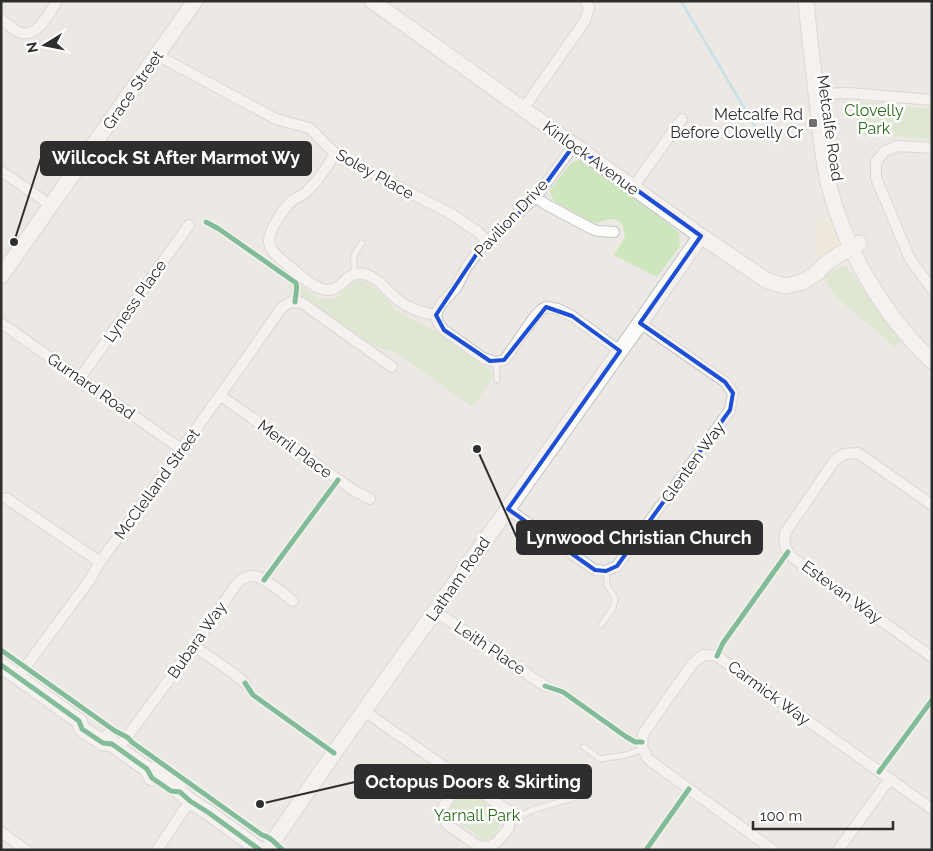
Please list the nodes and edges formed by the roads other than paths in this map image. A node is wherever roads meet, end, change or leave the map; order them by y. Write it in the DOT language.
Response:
graph roads {
  1 [pos="58,1"];
  2 [pos="195,1"];
  3 [pos="372,1"];
  4 [pos="586,1"];
  5 [pos="806,1"];
  6 [pos="816,1"];
  7 [pos="1,20"];
  8 [pos="157,55"];
  9 [pos="820,94"];
  10 [pos="932,100"];
  11 [pos="523,109"];
  12 [pos="682,119"];
  13 [pos="574,145"];
  14 [pos="932,148"];
  15 [pos="335,153"];
  16 [pos="1,171"];
  17 [pos="633,187"];
  18 [pos="536,197"];
  19 [pos="52,206"];
  20 [pos="189,225"];
  21 [pos="614,232"];
  22 [pos="701,236"];
  23 [pos="487,241"];
  24 [pos="362,243"];
  25 [pos="858,251"];
  26 [pos="355,273"];
  27 [pos="1,276"];
  28 [pos="932,289"];
  29 [pos="436,315"];
  30 [pos="1,323"];
  31 [pos="640,323"];
  32 [pos="932,349"];
  33 [pos="620,350"];
  34 [pos="932,361"];
  35 [pos="496,362"];
  36 [pos="392,367"];
  37 [pos="80,378"];
  38 [pos="497,380"];
  39 [pos="221,396"];
  40 [pos="181,449"];
  41 [pos="6,498"];
  42 [pos="370,499"];
  43 [pos="932,505"];
  44 [pos="508,509"];
  45 [pos="100,562"];
  46 [pos="606,571"];
  47 [pos="293,601"];
  48 [pos="436,611"];
  49 [pos="601,625"];
  50 [pos="194,646"];
  51 [pos="932,657"];
  52 [pos="1,665"];
  53 [pos="18,677"];
  54 [pos="245,684"];
  55 [pos="545,686"];
  56 [pos="364,711"];
  57 [pos="115,746"];
  58 [pos="584,748"];
  59 [pos="643,749"];
  60 [pos="462,779"];
  61 [pos="889,780"];
  62 [pos="185,796"];
  63 [pos="573,798"];
  64 [pos="932,809"];
  65 [pos="509,818"];
  66 [pos="1,832"];
  67 [pos="26,850"];
  68 [pos="158,850"];
  69 [pos="260,850"];
  70 [pos="267,850"];
  71 [pos="773,850"];
  72 [pos="838,850"];
  1 -- 7 [label="street"];
  2 -- 8 [label="street, Grace Street"];
  3 -- 11 [label="street, Kinlock Avenue"];
  4 -- 11 [label="street"];
  5 -- 9 [label="street, Metcalfe Road"];
  6 -- 9 [label="street, Metcalfe Road"];
  8 -- 15 [label="street, Soley Place"];
  8 -- 19 [label="street, Grace Street"];
  9 -- 10 [label="street"];
  9 -- 25 [label="street, Metcalfe Road"];
  11 -- 13 [label="street, Kinlock Avenue"];
  12 -- 17 [label="street"];
  13 -- 17 [label="street, Kinlock Avenue"];
  13 -- 18 [label="street, Pavilion Drive"];
  14 -- 28 [label="street"];
  15 -- 23 [label="street, Soley Place"];
  15 -- 26 [label="street"];
  16 -- 19 [label="street"];
  17 -- 22 [label="street, Kinlock Avenue"];
  18 -- 21 [label="street"];
  18 -- 23 [label="street, Pavilion Drive"];
  19 -- 27 [label="street, Grace Street"];
  20 -- 37 [label="street, Lyness Place"];
  22 -- 25 [label="street, Kinlock Avenue"];
  22 -- 31 [label="street, Latham Road"];
  23 -- 29 [label="street, Pavilion Drive"];
  24 -- 26 [label="lane"];
  25 -- 32 [label="street, Metcalfe Road"];
  25 -- 34 [label="street, Metcalfe Road"];
  26 -- 29 [label="street"];
  29 -- 35 [label="street"];
  30 -- 37 [label="street, Gurnard Road"];
  31 -- 33 [label="street, Latham Road"];
  31 -- 46 [label="street, Glenten Way"];
  33 -- 35 [label="street"];
  33 -- 44 [label="street, Latham Road"];
  35 -- 38 [label="lane"];
  36 -- 39 [label="street, McClelland Street"];
  37 -- 40 [label="street, Gurnard Road"];
  39 -- 40 [label="street, McClelland Street"];
  39 -- 42 [label="street, Merril Place"];
  40 -- 45 [label="street, McClelland Street"];
  41 -- 45 [label="street"];
  43 -- 51 [label="street, Estevan Way"];
  44 -- 46 [label="street"];
  44 -- 48 [label="street, Latham Road"];
  45 -- 53 [label="street, McClelland Street"];
  46 -- 49 [label="lane"];
  47 -- 50 [label="street, Bubara Way"];
  48 -- 55 [label="street, Leith Place"];
  48 -- 56 [label="street, Latham Road"];
  50 -- 54 [label="street"];
  50 -- 57 [label="street, Bubara Way"];
  52 -- 53 [label="street"];
  53 -- 57 [label="street"];
  56 -- 60 [label="street"];
  56 -- 70 [label="street, Latham Road"];
  57 -- 62 [label="street"];
  58 -- 59 [label="lane"];
  59 -- 61 [label="street, Carmick Way"];
  59 -- 71 [label="street"];
  60 -- 65 [label="street"];
  60 -- 65 [label="street"];
  61 -- 64 [label="street, Carmick Way"];
  61 -- 72 [label="street"];
  62 -- 68 [label="street"];
  62 -- 69 [label="street"];
  63 -- 65 [label="lane"];
  66 -- 67 [label="street"];
}
